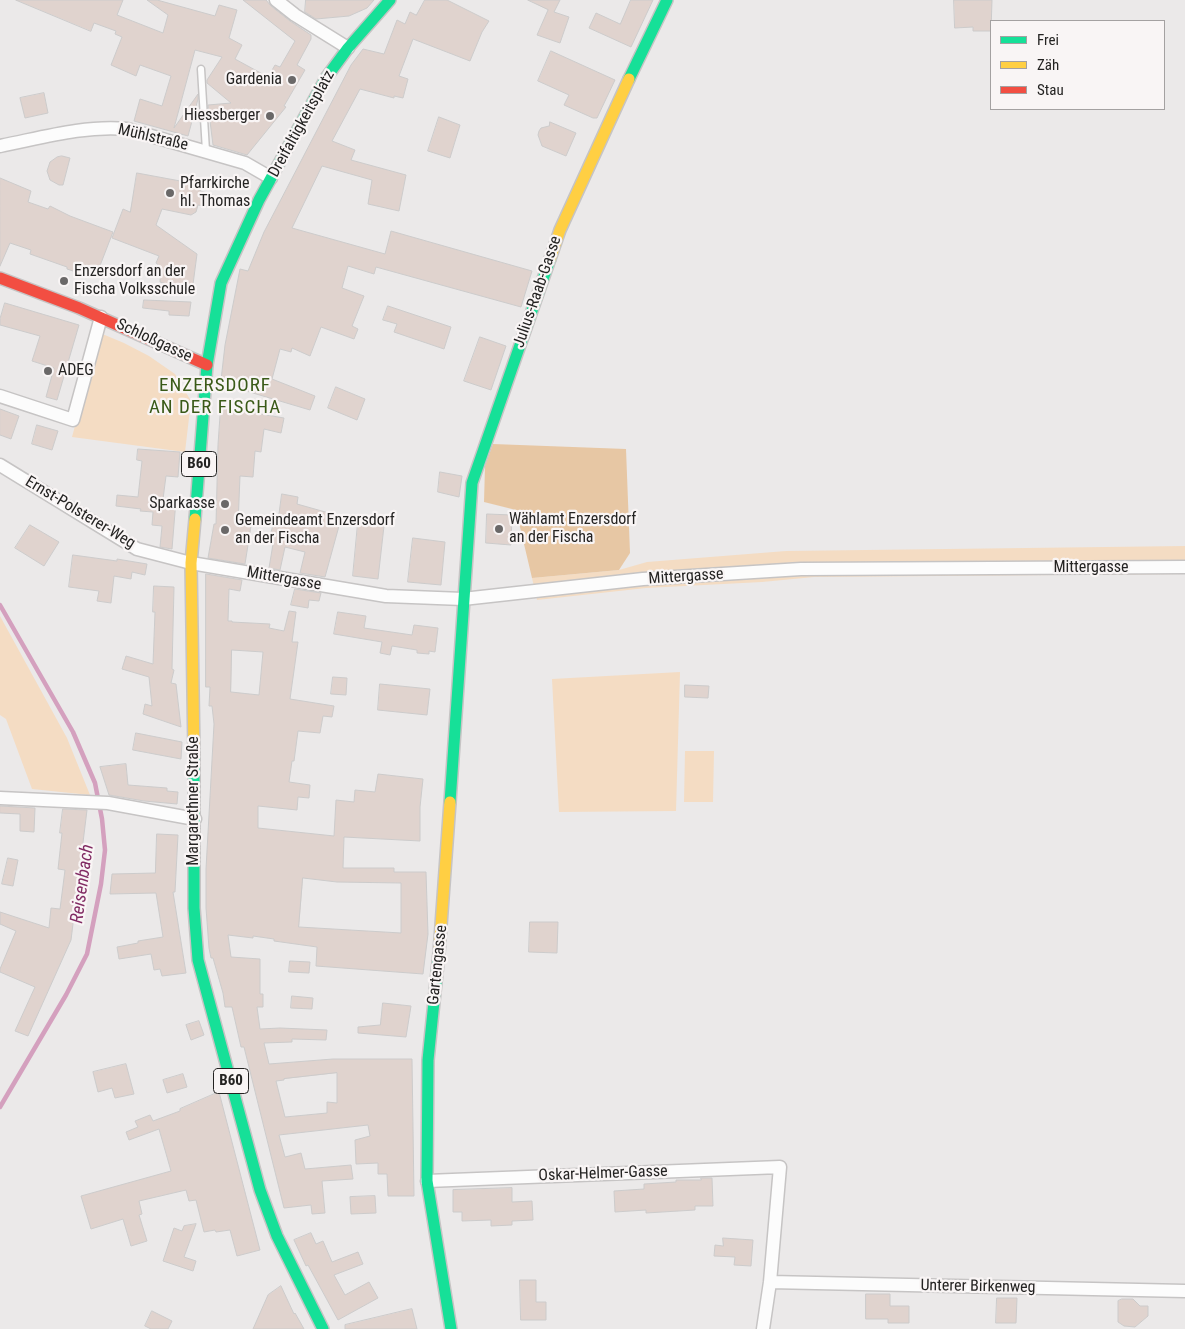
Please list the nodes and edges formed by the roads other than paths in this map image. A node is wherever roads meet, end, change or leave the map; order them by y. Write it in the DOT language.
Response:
graph roads {
  1 [pos="276,0"];
  2 [pos="390,0"];
  3 [pos="667,0"];
  4 [pos="348,48"];
  5 [pos="201,69"];
  6 [pos="0,146"];
  7 [pos="206,151"];
  8 [pos="271,178"];
  9 [pos="233,255"];
  10 [pos="0,278"];
  11 [pos="101,317"];
  12 [pos="207,365"];
  13 [pos="0,396"];
  14 [pos="0,465"];
  15 [pos="191,563"];
  16 [pos="1185,567"];
  17 [pos="463,599"];
  18 [pos="0,798"];
  19 [pos="195,819"];
  20 [pos="427,1181"];
  21 [pos="770,1282"];
  22 [pos="1185,1291"];
  23 [pos="323,1329"];
  24 [pos="451,1329"];
  25 [pos="763,1329"];
  1 -- 4 [label="street"];
  2 -- 4 [label="street, Dreifaltigkeitsplatz / B60"];
  3 -- 17 [label="street, Julius-Raab-Gasse"];
  4 -- 8 [label="street, Dreifaltigkeitsplatz / B60"];
  5 -- 7 [label="lane"];
  6 -- 7 [label="street, Mühlstraße"];
  7 -- 8 [label="street, Mühlstraße"];
  8 -- 9 [label="street, Dreifaltigkeitsplatz / B60"];
  9 -- 12 [label="street, Margarethner Straße / B60"];
  10 -- 11 [label="street, Schloßgasse"];
  11 -- 12 [label="street, Schloßgasse"];
  11 -- 13 [label="street, Schloßgasse"];
  12 -- 15 [label="street, Margarethner Straße / B60"];
  14 -- 15 [label="street, Ernst-Polsterer-Weg"];
  15 -- 17 [label="street, Mittergasse"];
  15 -- 19 [label="street, Margarethner Straße / B60"];
  16 -- 17 [label="street, Mittergasse"];
  17 -- 20 [label="street, Gartengasse"];
  18 -- 19 [label="street"];
  19 -- 23 [label="street, Margarethner Straße / B60"];
  20 -- 21 [label="street, Oskar-Helmer-Gasse"];
  20 -- 24 [label="street, Gartengasse"];
  21 -- 22 [label="street, Unterer Birkenweg"];
  21 -- 25 [label="street"];
}
